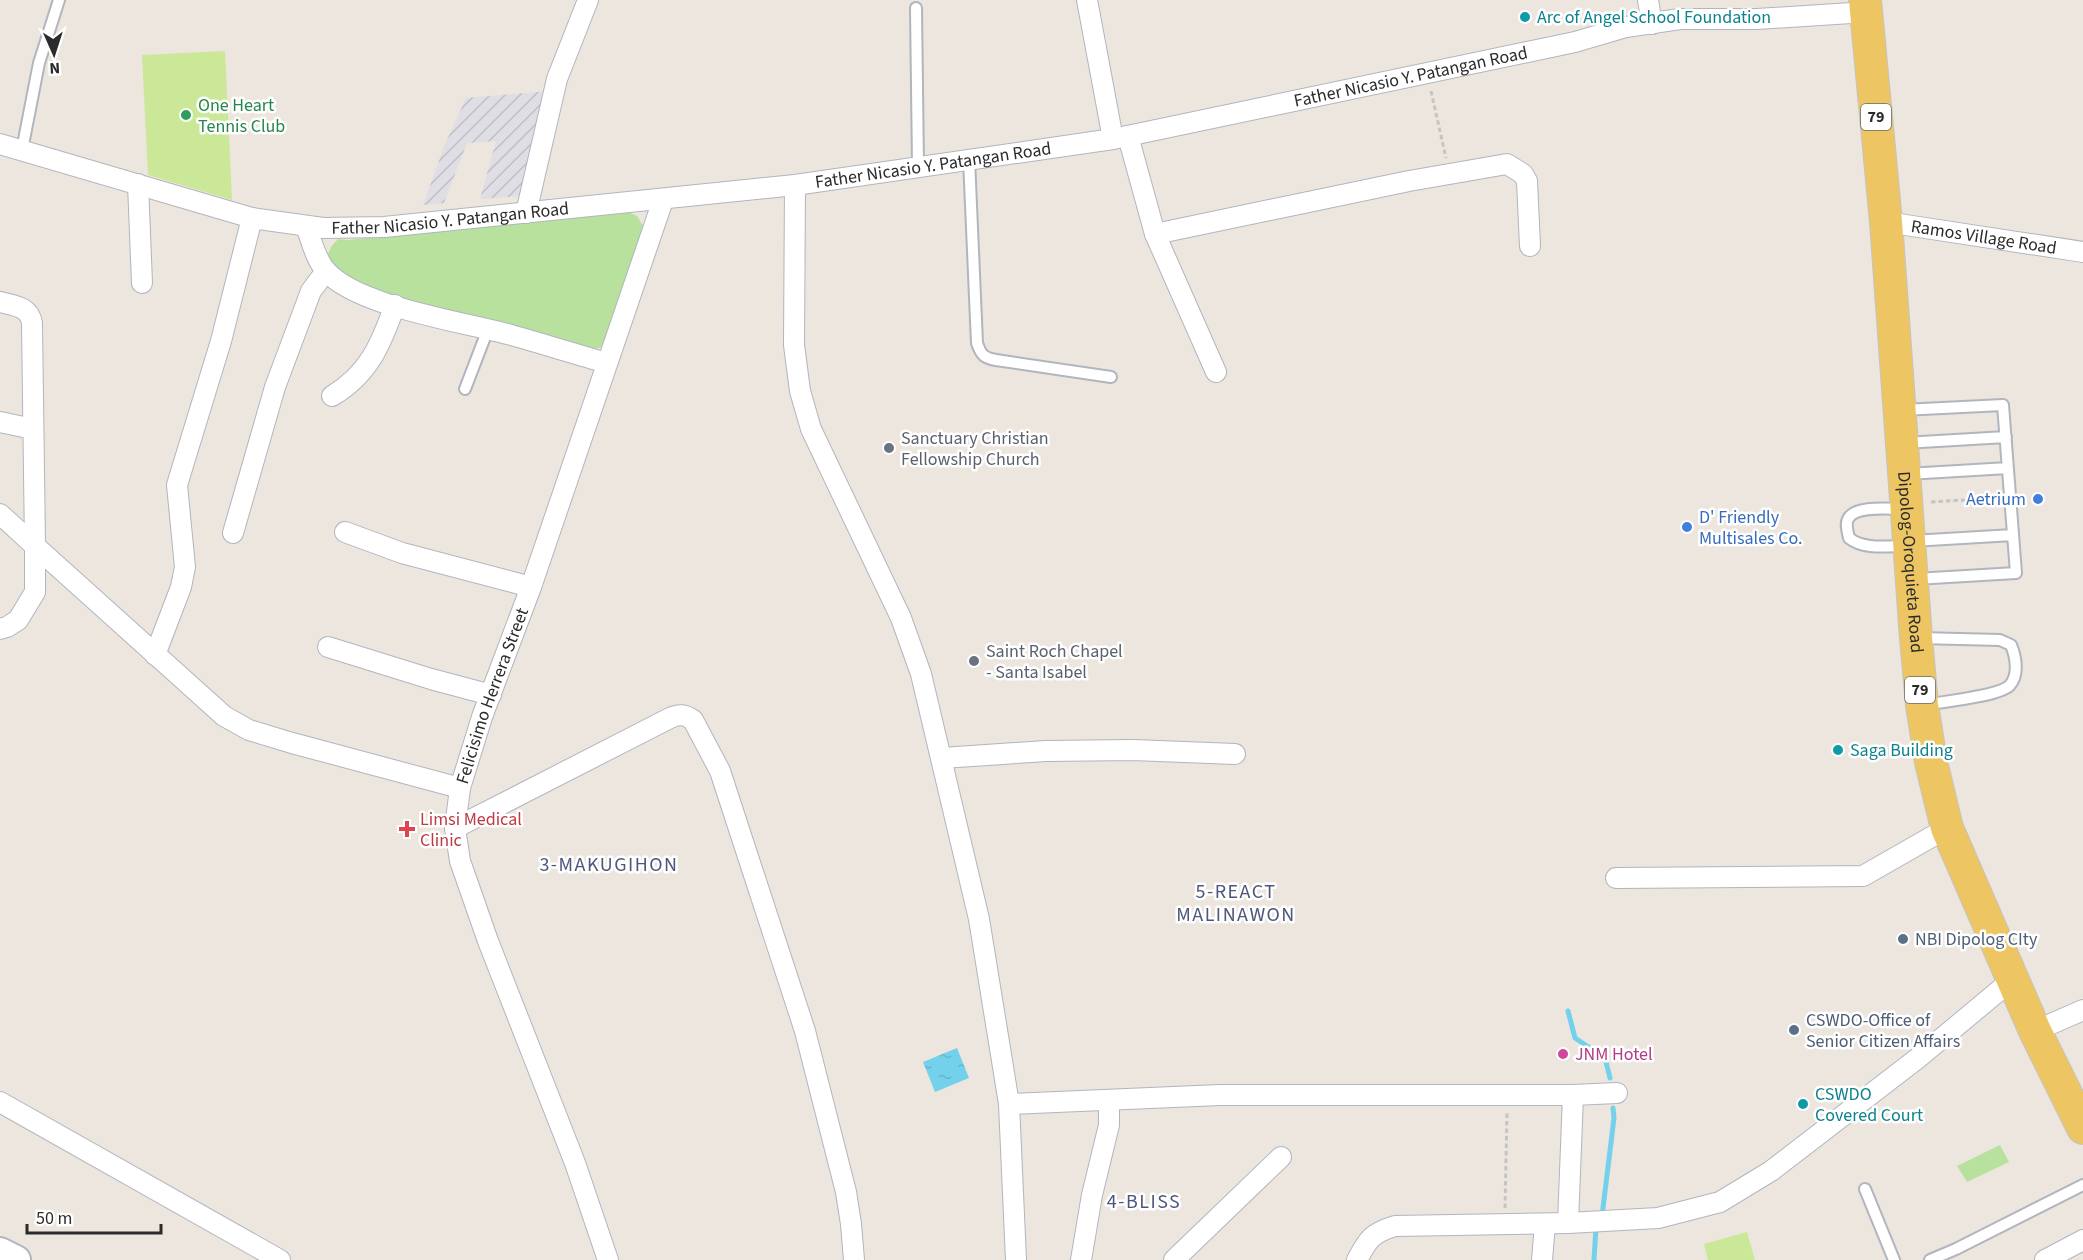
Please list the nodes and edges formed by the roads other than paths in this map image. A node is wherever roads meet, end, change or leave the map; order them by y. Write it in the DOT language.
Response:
graph roads {
  1 [pos="59,0"];
  2 [pos="588,0"];
  3 [pos="1087,0"];
  4 [pos="1648,0"];
  5 [pos="1866,6"];
  6 [pos="916,8"];
  7 [pos="1652,24"];
  8 [pos="1120,137"];
  9 [pos="0,144"];
  10 [pos="22,150"];
  11 [pos="969,159"];
  12 [pos="918,166"];
  13 [pos="138,184"];
  14 [pos="795,185"];
  15 [pos="663,200"];
  16 [pos="526,213"];
  17 [pos="252,218"];
  18 [pos="1886,222"];
  19 [pos="306,226"];
  20 [pos="1155,234"];
  21 [pos="1530,246"];
  22 [pos="2083,252"];
  23 [pos="326,271"];
  24 [pos="142,283"];
  25 [pos="0,302"];
  26 [pos="395,305"];
  27 [pos="488,329"];
  28 [pos="607,363"];
  29 [pos="1216,372"];
  30 [pos="1111,376"];
  31 [pos="465,389"];
  32 [pos="332,396"];
  33 [pos="1899,410"];
  34 [pos="0,422"];
  35 [pos="33,429"];
  36 [pos="2006,437"];
  37 [pos="1902,443"];
  38 [pos="2008,468"];
  39 [pos="1905,495"];
  40 [pos="0,514"];
  41 [pos="345,532"];
  42 [pos="233,533"];
  43 [pos="2013,535"];
  44 [pos="1909,544"];
  45 [pos="35,546"];
  46 [pos="1911,579"];
  47 [pos="531,587"];
  48 [pos="0,629"];
  49 [pos="1916,638"];
  50 [pos="328,647"];
  51 [pos="155,655"];
  52 [pos="491,695"];
  53 [pos="1922,705"];
  54 [pos="1235,754"];
  55 [pos="942,758"];
  56 [pos="460,788"];
  57 [pos="455,828"];
  58 [pos="1947,828"];
  59 [pos="1616,878"];
  60 [pos="2013,979"];
  61 [pos="2083,1010"];
  62 [pos="2035,1031"];
  63 [pos="1617,1093"];
  64 [pos="1573,1095"];
  65 [pos="1108,1100"];
  66 [pos="0,1102"];
  67 [pos="1009,1104"];
  68 [pos="2083,1128"];
  69 [pos="1281,1158"];
  70 [pos="2083,1185"];
  71 [pos="1865,1189"];
  72 [pos="1576,1223"];
  73 [pos="1545,1224"];
  74 [pos="2083,1240"];
  75 [pos="0,1252"];
  76 [pos="16,1260"];
  77 [pos="280,1260"];
  78 [pos="608,1260"];
  79 [pos="854,1260"];
  80 [pos="1016,1260"];
  81 [pos="1081,1260"];
  82 [pos="1174,1260"];
  83 [pos="1357,1260"];
  84 [pos="1542,1260"];
  85 [pos="1894,1260"];
  86 [pos="1930,1260"];
  87 [pos="2045,1260"];
  1 -- 10 [label="lane"];
  2 -- 16 [label="street"];
  3 -- 8 [label="street"];
  4 -- 7 [label="street"];
  5 -- 7 [label="street, Father Nicasio Y. Patangan Road"];
  5 -- 18 [label="main road, Dipolog-Oroquieta Road / 79"];
  6 -- 12 [label="lane"];
  7 -- 8 [label="street, Father Nicasio Y. Patangan Road"];
  8 -- 11 [label="street, Father Nicasio Y. Patangan Road"];
  8 -- 20 [label="street"];
  9 -- 10 [label="street, Father Nicasio Y. Patangan Road"];
  10 -- 13 [label="street, Father Nicasio Y. Patangan Road"];
  11 -- 12 [label="street, Father Nicasio Y. Patangan Road"];
  11 -- 30 [label="lane"];
  12 -- 14 [label="street, Father Nicasio Y. Patangan Road"];
  13 -- 17 [label="street, Father Nicasio Y. Patangan Road"];
  13 -- 24 [label="street"];
  14 -- 15 [label="street, Father Nicasio Y. Patangan Road"];
  14 -- 55 [label="street"];
  15 -- 16 [label="street, Father Nicasio Y. Patangan Road"];
  15 -- 28 [label="street, Felicisimo Herrera Street"];
  16 -- 19 [label="street, Father Nicasio Y. Patangan Road"];
  17 -- 19 [label="street, Father Nicasio Y. Patangan Road"];
  17 -- 51 [label="street"];
  18 -- 22 [label="street, Ramos Village Road"];
  18 -- 33 [label="main road, Dipolog-Oroquieta Road / 79"];
  19 -- 23 [label="street"];
  20 -- 21 [label="street"];
  20 -- 29 [label="street"];
  23 -- 26 [label="street"];
  23 -- 42 [label="street"];
  25 -- 35 [label="street"];
  26 -- 27 [label="street"];
  26 -- 32 [label="street"];
  27 -- 28 [label="street"];
  27 -- 31 [label="lane"];
  28 -- 47 [label="street, Felicisimo Herrera Street"];
  33 -- 36 [label="lane"];
  33 -- 37 [label="main road, Dipolog-Oroquieta Road / 79"];
  34 -- 35 [label="street"];
  35 -- 45 [label="street"];
  36 -- 37 [label="lane"];
  36 -- 38 [label="lane"];
  37 -- 39 [label="main road, Dipolog-Oroquieta Road / 79"];
  38 -- 39 [label="lane"];
  38 -- 43 [label="lane"];
  39 -- 44 [label="main road, Dipolog-Oroquieta Road / 79"];
  39 -- 44 [label="lane"];
  40 -- 45 [label="street"];
  41 -- 47 [label="street"];
  43 -- 44 [label="lane"];
  43 -- 46 [label="lane"];
  44 -- 46 [label="main road, Dipolog-Oroquieta Road / 79"];
  45 -- 48 [label="street"];
  45 -- 51 [label="street"];
  46 -- 49 [label="main road, Dipolog-Oroquieta Road / 79"];
  47 -- 52 [label="street, Felicisimo Herrera Street"];
  49 -- 53 [label="main road, Dipolog-Oroquieta Road / 79"];
  49 -- 53 [label="lane"];
  50 -- 52 [label="street"];
  51 -- 56 [label="street"];
  52 -- 56 [label="street, Felicisimo Herrera Street"];
  53 -- 58 [label="main road, Dipolog-Oroquieta Road / 79"];
  54 -- 55 [label="street"];
  55 -- 67 [label="street"];
  56 -- 57 [label="street, Felicisimo Herrera Street"];
  57 -- 78 [label="street, Felicisimo Herrera Street"];
  57 -- 79 [label="street"];
  58 -- 59 [label="street"];
  58 -- 60 [label="main road, Dipolog-Oroquieta Road / 79"];
  60 -- 62 [label="main road, Dipolog-Oroquieta Road / 79"];
  60 -- 72 [label="street"];
  61 -- 62 [label="street"];
  62 -- 68 [label="main road, Dipolog-Oroquieta Road / 79"];
  63 -- 64 [label="street"];
  64 -- 65 [label="street"];
  64 -- 72 [label="street"];
  65 -- 67 [label="street"];
  65 -- 81 [label="street"];
  66 -- 77 [label="street"];
  67 -- 80 [label="street"];
  69 -- 82 [label="street"];
  70 -- 86 [label="lane"];
  71 -- 85 [label="lane"];
  72 -- 73 [label="street"];
  73 -- 83 [label="street"];
  73 -- 84 [label="street"];
  74 -- 87 [label="street"];
  75 -- 76 [label="main road"];
}
